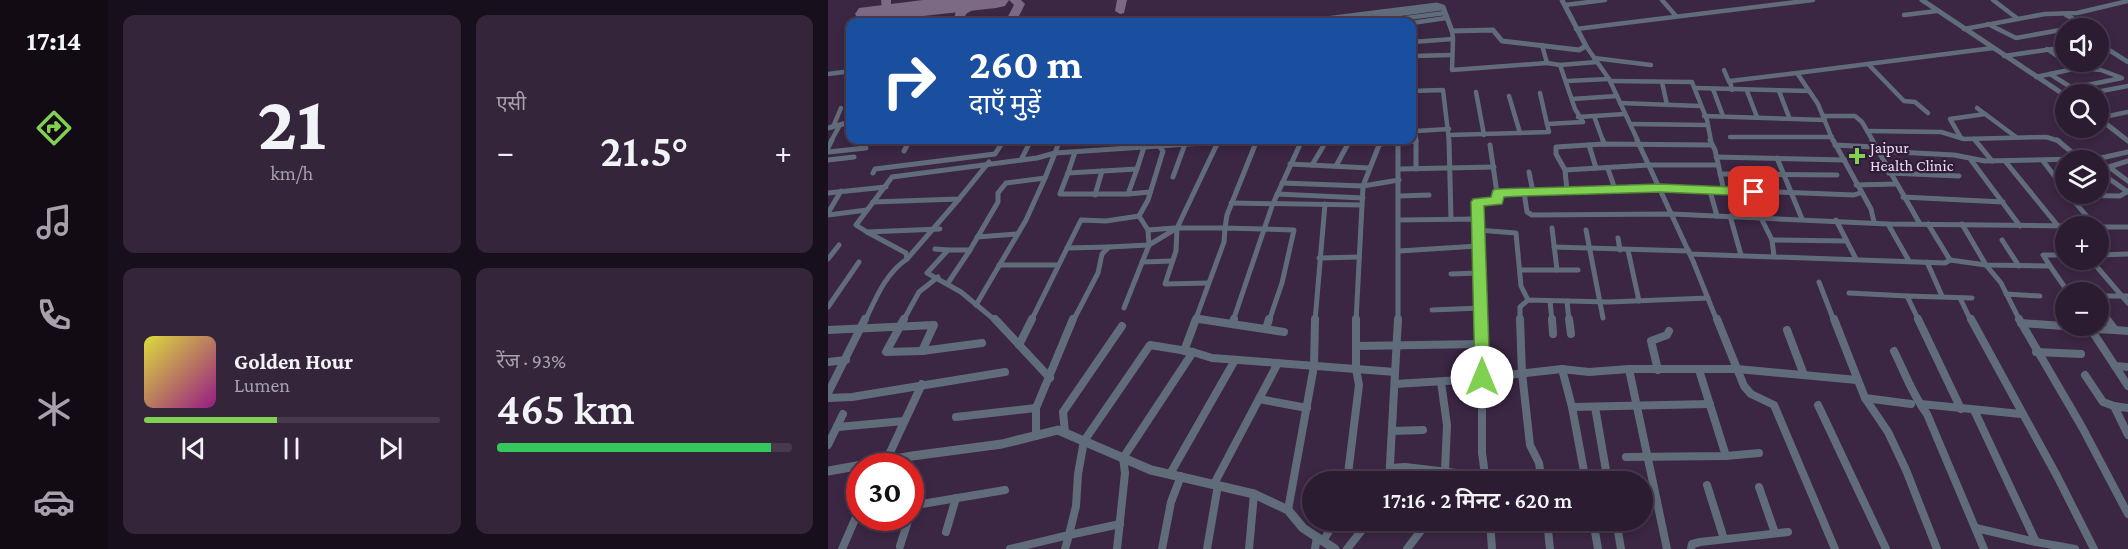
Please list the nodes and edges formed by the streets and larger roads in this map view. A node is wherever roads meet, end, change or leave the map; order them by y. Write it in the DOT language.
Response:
graph roads {
  1 [pos="1605,0"];
  2 [pos="1662,0"];
  3 [pos="1753,0"];
  4 [pos="1813,0"];
  5 [pos="1922,0"];
  6 [pos="1993,0"];
  7 [pos="1564,1"];
  8 [pos="2128,1"];
  9 [pos="1784,2"];
  10 [pos="1760,6"];
  11 [pos="1937,10"];
  12 [pos="1445,13"];
  13 [pos="2063,14"];
  14 [pos="1904,15"];
  15 [pos="1676,16"];
  16 [pos="1335,18"];
  17 [pos="1386,18"];
  18 [pos="1407,18"];
  19 [pos="2071,18"];
  20 [pos="2018,19"];
  21 [pos="1416,22"];
  22 [pos="1987,23"];
  23 [pos="1575,29"];
  24 [pos="1964,29"];
  25 [pos="1452,31"];
  26 [pos="2055,31"];
  27 [pos="1453,39"];
  28 [pos="1416,42"];
  29 [pos="1542,45"];
  30 [pos="1586,46"];
  31 [pos="1993,48"];
  32 [pos="2055,48"];
  33 [pos="2046,49"];
  34 [pos="2109,50"];
  35 [pos="1452,55"];
  36 [pos="2055,55"];
  37 [pos="1416,56"];
  38 [pos="2004,56"];
  39 [pos="1595,60"];
  40 [pos="2128,62"];
  41 [pos="1547,63"];
  42 [pos="1560,65"];
  43 [pos="1650,65"];
  44 [pos="1869,65"];
  45 [pos="1724,70"];
  46 [pos="844,72"];
  47 [pos="1797,73"];
  48 [pos="828,74"];
  49 [pos="2050,74"];
  50 [pos="2037,77"];
  51 [pos="1610,80"];
  52 [pos="1567,81"];
  53 [pos="1662,82"];
  54 [pos="1729,82"];
  55 [pos="2128,86"];
  56 [pos="1696,88"];
  57 [pos="1713,89"];
  58 [pos="2055,89"];
  59 [pos="1732,90"];
  60 [pos="2109,90"];
  61 [pos="1416,91"];
  62 [pos="1747,91"];
  63 [pos="1779,91"];
  64 [pos="1809,91"];
  65 [pos="1476,92"];
  66 [pos="1540,93"];
  67 [pos="1509,96"];
  68 [pos="1617,96"];
  69 [pos="1572,99"];
  70 [pos="1620,103"];
  71 [pos="1667,105"];
  72 [pos="1700,106"];
  73 [pos="841,108"];
  74 [pos="1977,108"];
  75 [pos="2128,112"];
  76 [pos="1928,113"];
  77 [pos="1625,114"];
  78 [pos="1985,114"];
  79 [pos="1594,116"];
  80 [pos="1704,116"];
  81 [pos="1723,116"];
  82 [pos="2109,116"];
  83 [pos="1578,117"];
  84 [pos="1757,117"];
  85 [pos="1790,117"];
  86 [pos="1824,118"];
  87 [pos="1548,124"];
  88 [pos="1630,124"];
  89 [pos="2109,124"];
  90 [pos="1707,125"];
  91 [pos="834,126"];
  92 [pos="2109,128"];
  93 [pos="1416,131"];
  94 [pos="1867,131"];
  95 [pos="1449,132"];
  96 [pos="1520,133"];
  97 [pos="2128,134"];
  98 [pos="1484,135"];
  99 [pos="1730,137"];
  100 [pos="1832,137"];
  101 [pos="1961,138"];
  102 [pos="2017,138"];
  103 [pos="1974,139"];
  104 [pos="1416,141"];
  105 [pos="2128,141"];
  106 [pos="908,144"];
  107 [pos="1001,144"];
  108 [pos="1028,144"];
  109 [pos="1058,144"];
  110 [pos="1127,144"];
  111 [pos="1156,144"];
  112 [pos="1160,144"];
  113 [pos="1187,144"];
  114 [pos="1217,144"];
  115 [pos="1255,144"];
  116 [pos="1300,144"];
  117 [pos="1325,144"];
  118 [pos="1348,144"];
  119 [pos="1380,144"];
  120 [pos="1398,144"];
  121 [pos="1604,144"];
  122 [pos="1639,144"];
  123 [pos="1490,145"];
  124 [pos="1589,145"];
  125 [pos="1711,145"];
  126 [pos="1835,145"];
  127 [pos="1144,147"];
  128 [pos="866,148"];
  129 [pos="1126,148"];
  130 [pos="1877,149"];
  131 [pos="828,150"];
  132 [pos="2069,150"];
  133 [pos="904,151"];
  134 [pos="1075,152"];
  135 [pos="2128,152"];
  136 [pos="1055,153"];
  137 [pos="991,155"];
  138 [pos="2109,156"];
  139 [pos="854,157"];
  140 [pos="1716,157"];
  141 [pos="1777,158"];
  142 [pos="828,160"];
  143 [pos="1022,160"];
  144 [pos="1845,160"];
  145 [pos="1971,160"];
  146 [pos="1992,161"];
  147 [pos="2005,161"];
  148 [pos="2043,161"];
  149 [pos="2055,161"];
  150 [pos="2128,161"];
  151 [pos="988,164"];
  152 [pos="1290,164"];
  153 [pos="1312,165"];
  154 [pos="1649,165"];
  155 [pos="1718,165"];
  156 [pos="1336,166"];
  157 [pos="1494,167"];
  158 [pos="1370,168"];
  159 [pos="1449,168"];
  160 [pos="1596,168"];
  161 [pos="1137,169"];
  162 [pos="1399,169"];
  163 [pos="1416,169"];
  164 [pos="1565,170"];
  165 [pos="1608,170"];
  166 [pos="1102,171"];
  167 [pos="1529,172"];
  168 [pos="873,173"];
  169 [pos="1068,173"];
  170 [pos="1889,173"];
  171 [pos="1720,174"];
  172 [pos="1783,174"];
  173 [pos="1837,175"];
  174 [pos="1959,176"];
  175 [pos="1173,177"];
  176 [pos="2055,177"];
  177 [pos="1045,178"];
  178 [pos="2109,178"];
  179 [pos="1399,180"];
  180 [pos="2126,180"];
  181 [pos="2115,182"];
  182 [pos="1282,183"];
  183 [pos="1896,184"];
  184 [pos="1856,185"];
  185 [pos="1363,186"];
  186 [pos="886,187"];
  187 [pos="1660,188"];
  188 [pos="1615,189"];
  189 [pos="1567,190"];
  190 [pos="841,191"];
  191 [pos="1710,191"];
  192 [pos="1724,191"];
  193 [pos="2128,191"];
  194 [pos="1150,192"];
  195 [pos="1524,192"];
  196 [pos="1533,192"];
  197 [pos="828,193"];
  198 [pos="1497,193"];
  199 [pos="1791,193"];
  200 [pos="1860,193"];
  201 [pos="1128,194"];
  202 [pos="1277,194"];
  203 [pos="1095,195"];
  204 [pos="1429,195"];
  205 [pos="2109,195"];
  206 [pos="1399,196"];
  207 [pos="1903,197"];
  208 [pos="959,200"];
  209 [pos="1363,201"];
  210 [pos="873,202"];
  211 [pos="2003,202"];
  212 [pos="1231,203"];
  213 [pos="1273,203"];
  214 [pos="1324,204"];
  215 [pos="2077,204"];
  216 [pos="867,210"];
  217 [pos="828,214"];
  218 [pos="1672,214"];
  219 [pos="1551,215"];
  220 [pos="1139,216"];
  221 [pos="1717,216"];
  222 [pos="1730,216"];
  223 [pos="2087,216"];
  224 [pos="1761,218"];
  225 [pos="1451,219"];
  226 [pos="1477,219"];
  227 [pos="1802,219"];
  228 [pos="1399,220"];
  229 [pos="1836,220"];
  230 [pos="1874,222"];
  231 [pos="2055,222"];
  232 [pos="1888,224"];
  233 [pos="1920,224"];
  234 [pos="1928,224"];
  235 [pos="1962,224"];
  236 [pos="2020,226"];
  237 [pos="2055,226"];
  238 [pos="2109,227"];
  239 [pos="2128,227"];
  240 [pos="937,228"];
  241 [pos="1177,228"];
  242 [pos="1225,228"];
  243 [pos="1265,229"];
  244 [pos="1149,230"];
  245 [pos="1477,230"];
  246 [pos="1586,230"];
  247 [pos="867,232"];
  248 [pos="1017,234"];
  249 [pos="977,237"];
  250 [pos="1618,238"];
  251 [pos="1772,240"];
  252 [pos="2002,240"];
  253 [pos="1845,241"];
  254 [pos="838,245"];
  255 [pos="1149,245"];
  256 [pos="1478,246"];
  257 [pos="1109,247"];
  258 [pos="1554,247"];
  259 [pos="1067,248"];
  260 [pos="935,249"];
  261 [pos="1591,249"];
  262 [pos="948,250"];
  263 [pos="970,250"];
  264 [pos="1620,250"];
  265 [pos="1628,250"];
  266 [pos="1399,251"];
  267 [pos="1690,253"];
  268 [pos="2128,254"];
  269 [pos="1741,255"];
  270 [pos="2055,255"];
  271 [pos="2109,255"];
  272 [pos="1359,256"];
  273 [pos="1774,256"];
  274 [pos="1319,258"];
  275 [pos="828,259"];
  276 [pos="907,259"];
  277 [pos="1856,259"];
  278 [pos="1172,261"];
  279 [pos="1909,261"];
  280 [pos="1950,261"];
  281 [pos="859,262"];
  282 [pos="1142,262"];
  283 [pos="1927,262"];
  284 [pos="999,265"];
  285 [pos="1986,265"];
  286 [pos="1058,266"];
  287 [pos="2019,266"];
  288 [pos="2050,266"];
  289 [pos="1520,270"];
  290 [pos="1557,270"];
  291 [pos="1578,270"];
  292 [pos="2100,270"];
  293 [pos="1479,273"];
  294 [pos="1451,274"];
  295 [pos="938,276"];
  296 [pos="1819,282"];
  297 [pos="2061,282"];
  298 [pos="948,283"];
  299 [pos="1208,283"];
  300 [pos="1849,293"];
  301 [pos="2006,294"];
  302 [pos="1907,296"];
  303 [pos="1942,296"];
  304 [pos="2040,296"];
  305 [pos="2109,296"];
  306 [pos="2125,296"];
  307 [pos="1708,298"];
  308 [pos="1960,298"];
  309 [pos="1972,298"];
  310 [pos="1528,300"];
  311 [pos="1550,301"];
  312 [pos="1567,301"];
  313 [pos="1639,301"];
  314 [pos="1600,302"];
  315 [pos="2128,303"];
  316 [pos="976,305"];
  317 [pos="828,307"];
  318 [pos="1124,308"];
  319 [pos="1480,308"];
  320 [pos="1432,310"];
  321 [pos="1603,318"];
  322 [pos="1196,320"];
  323 [pos="2109,322"];
  324 [pos="2021,323"];
  325 [pos="1232,324"];
  326 [pos="900,325"];
  327 [pos="2055,325"];
  328 [pos="1122,326"];
  329 [pos="863,328"];
  330 [pos="1266,329"];
  331 [pos="828,330"];
  332 [pos="1787,330"];
  333 [pos="2115,330"];
  334 [pos="1668,331"];
  335 [pos="2128,331"];
  336 [pos="1284,332"];
  337 [pos="1553,334"];
  338 [pos="1571,334"];
  339 [pos="982,343"];
  340 [pos="1482,344"];
  341 [pos="1019,345"];
  342 [pos="1356,346"];
  343 [pos="1397,347"];
  344 [pos="922,351"];
  345 [pos="1184,351"];
  346 [pos="1894,351"];
  347 [pos="1193,352"];
  348 [pos="2036,352"];
  349 [pos="2082,354"];
  350 [pos="846,360"];
  351 [pos="1235,360"];
  352 [pos="828,362"];
  353 [pos="1278,363"];
  354 [pos="1314,366"];
  355 [pos="2115,366"];
  356 [pos="2128,367"];
  357 [pos="1356,369"];
  358 [pos="1562,369"];
  359 [pos="1629,369"];
  360 [pos="1737,369"];
  361 [pos="1658,370"];
  362 [pos="1699,370"];
  363 [pos="1005,372"];
  364 [pos="1395,372"];
  365 [pos="1522,373"];
  366 [pos="1803,375"];
  367 [pos="2085,375"];
  368 [pos="1482,377"];
  369 [pos="1050,378"];
  370 [pos="1857,380"];
  371 [pos="1441,382"];
  372 [pos="921,384"];
  373 [pos="1395,384"];
  374 [pos="2128,386"];
  375 [pos="828,396"];
  376 [pos="1865,398"];
  377 [pos="1259,399"];
  378 [pos="1710,404"];
  379 [pos="1911,404"];
  380 [pos="1921,404"];
  381 [pos="1818,405"];
  382 [pos="1636,406"];
  383 [pos="2114,406"];
  384 [pos="1572,407"];
  385 [pos="1595,407"];
  386 [pos="1036,408"];
  387 [pos="1307,408"];
  388 [pos="2128,408"];
  389 [pos="1961,409"];
  390 [pos="1974,410"];
  391 [pos="843,414"];
  392 [pos="2021,414"];
  393 [pos="956,417"];
  394 [pos="904,421"];
  395 [pos="838,427"];
  396 [pos="1423,430"];
  397 [pos="1392,431"];
  398 [pos="1065,433"];
  399 [pos="2128,435"];
  400 [pos="1036,436"];
  401 [pos="1084,441"];
  402 [pos="828,445"];
  403 [pos="890,453"];
  404 [pos="1759,453"];
  405 [pos="924,455"];
  406 [pos="1726,456"];
  407 [pos="1626,457"];
  408 [pos="1647,457"];
  409 [pos="1123,458"];
  410 [pos="1390,468"];
  411 [pos="846,469"];
  412 [pos="828,471"];
  413 [pos="1348,471"];
  414 [pos="1390,471"];
  415 [pos="1445,471"];
  416 [pos="1484,471"];
  417 [pos="1540,471"];
  418 [pos="1584,471"];
  419 [pos="1606,471"];
  420 [pos="1170,474"];
  421 [pos="1180,476"];
  422 [pos="1216,485"];
  423 [pos="1707,485"];
  424 [pos="1759,487"];
  425 [pos="1005,490"];
  426 [pos="1254,494"];
  427 [pos="956,498"];
  428 [pos="924,507"];
  429 [pos="1288,510"];
  430 [pos="2128,514"];
  431 [pos="1120,524"];
  432 [pos="1976,528"];
  433 [pos="850,531"];
  434 [pos="905,531"];
  435 [pos="1327,531"];
  436 [pos="1361,531"];
  437 [pos="1421,531"];
  438 [pos="1491,531"];
  439 [pos="1548,531"];
  440 [pos="1595,531"];
  441 [pos="1618,531"];
  442 [pos="946,532"];
  443 [pos="1788,532"];
  444 [pos="1775,533"];
  445 [pos="1069,535"];
  446 [pos="1320,539"];
  447 [pos="1724,539"];
  448 [pos="2036,542"];
  449 [pos="900,546"];
  450 [pos="842,549"];
  451 [pos="1010,549"];
  452 [pos="1065,549"];
  453 [pos="1117,549"];
  454 [pos="1162,549"];
  455 [pos="1207,549"];
  456 [pos="1250,549"];
  457 [pos="1315,549"];
  458 [pos="1335,549"];
  459 [pos="1347,549"];
  460 [pos="1407,549"];
  461 [pos="1492,549"];
  462 [pos="1550,549"];
  463 [pos="1598,549"];
  464 [pos="1621,549"];
  465 [pos="1667,549"];
  466 [pos="1691,549"];
  467 [pos="1835,549"];
  468 [pos="1886,549"];
  469 [pos="1937,549"];
  470 [pos="1984,549"];
  471 [pos="2075,549"];
  472 [pos="2094,549"];
  1 -- 7 [label="street"];
  2 -- 15 [label="street"];
  3 -- 10 [label="street"];
  4 -- 9 [label="street"];
  5 -- 11 [label="street"];
  6 -- 20 [label="street"];
  7 -- 23 [label="street"];
  8 -- 13 [label="street"];
  9 -- 10 [label="street"];
  10 -- 15 [label="street"];
  11 -- 14 [label="street"];
  11 -- 24 [label="street"];
  12 -- 16 [label="street"];
  12 -- 17 [label="street"];
  12 -- 18 [label="street"];
  12 -- 21 [label="street"];
  12 -- 25 [label="street"];
  13 -- 19 [label="street"];
  13 -- 20 [label="street"];
  15 -- 23 [label="street"];
  20 -- 22 [label="street"];
  22 -- 24 [label="street"];
  22 -- 26 [label="street"];
  23 -- 30 [label="street"];
  24 -- 31 [label="street"];
  25 -- 27 [label="street"];
  25 -- 29 [label="street"];
  27 -- 28 [label="street"];
  27 -- 35 [label="street"];
  29 -- 30 [label="street"];
  29 -- 41 [label="street"];
  30 -- 39 [label="street"];
  31 -- 38 [label="street"];
  31 -- 44 [label="street"];
  32 -- 33 [label="street"];
  33 -- 36 [label="street"];
  33 -- 38 [label="street"];
  34 -- 40 [label="street"];
  35 -- 37 [label="street"];
  35 -- 41 [label="street"];
  38 -- 50 [label="street"];
  39 -- 42 [label="street"];
  39 -- 43 [label="street"];
  39 -- 51 [label="street"];
  41 -- 42 [label="street"];
  42 -- 52 [label="street"];
  44 -- 47 [label="street"];
  44 -- 76 [label="street"];
  45 -- 54 [label="street"];
  46 -- 48 [label="street"];
  47 -- 54 [label="street"];
  47 -- 64 [label="street"];
  49 -- 49 [label="street"];
  49 -- 50 [label="street"];
  50 -- 58 [label="street"];
  51 -- 52 [label="street"];
  51 -- 53 [label="street"];
  51 -- 68 [label="street"];
  52 -- 69 [label="street"];
  53 -- 56 [label="street"];
  53 -- 71 [label="street"];
  54 -- 59 [label="street"];
  55 -- 60 [label="street"];
  56 -- 57 [label="street"];
  56 -- 72 [label="street"];
  57 -- 59 [label="street"];
  57 -- 81 [label="street"];
  59 -- 62 [label="street"];
  61 -- 95 [label="street"];
  62 -- 63 [label="street"];
  62 -- 84 [label="street"];
  63 -- 64 [label="street"];
  63 -- 85 [label="street"];
  64 -- 86 [label="street"];
  65 -- 98 [label="street"];
  66 -- 87 [label="street"];
  67 -- 96 [label="street"];
  68 -- 69 [label="street"];
  68 -- 70 [label="street"];
  69 -- 83 [label="street"];
  70 -- 71 [label="street"];
  70 -- 77 [label="street"];
  71 -- 72 [label="street"];
  72 -- 80 [label="street"];
  73 -- 91 [label="street"];
  74 -- 78 [label="street"];
  75 -- 82 [label="street"];
  77 -- 79 [label="street"];
  77 -- 88 [label="street"];
  78 -- 101 [label="street"];
  78 -- 102 [label="street"];
  79 -- 83 [label="street"];
  79 -- 121 [label="street"];
  80 -- 81 [label="street"];
  80 -- 90 [label="street"];
  81 -- 84 [label="street"];
  83 -- 87 [label="street"];
  84 -- 85 [label="street"];
  85 -- 86 [label="street"];
  86 -- 94 [label="street"];
  86 -- 100 [label="street"];
  87 -- 96 [label="street"];
  88 -- 90 [label="street"];
  88 -- 122 [label="street"];
  89 -- 97 [label="street"];
  90 -- 125 [label="street"];
  91 -- 131 [label="street"];
  92 -- 105 [label="street"];
  93 -- 95 [label="street"];
  93 -- 104 [label="street"];
  94 -- 101 [label="street"];
  94 -- 130 [label="street"];
  95 -- 98 [label="street"];
  95 -- 159 [label="street"];
  96 -- 98 [label="street"];
  99 -- 100 [label="street"];
  100 -- 126 [label="street"];
  101 -- 103 [label="street"];
  102 -- 103 [label="street"];
  102 -- 132 [label="street"];
  103 -- 146 [label="street"];
  104 -- 163 [label="street"];
  106 -- 133 [label="street"];
  107 -- 137 [label="street"];
  108 -- 143 [label="street"];
  109 -- 136 [label="street"];
  110 -- 129 [label="street"];
  111 -- 127 [label="street"];
  112 -- 194 [label="street"];
  113 -- 175 [label="street"];
  114 -- 241 [label="street"];
  115 -- 212 [label="street"];
  116 -- 152 [label="street"];
  117 -- 153 [label="street"];
  118 -- 156 [label="street"];
  119 -- 158 [label="street"];
  120 -- 162 [label="street"];
  121 -- 122 [label="street"];
  121 -- 124 [label="street"];
  122 -- 125 [label="street"];
  122 -- 154 [label="street"];
  123 -- 157 [label="street"];
  124 -- 160 [label="street"];
  124 -- 164 [label="street"];
  125 -- 140 [label="street"];
  126 -- 130 [label="street"];
  126 -- 144 [label="street"];
  127 -- 129 [label="street"];
  127 -- 161 [label="street"];
  128 -- 131 [label="street"];
  129 -- 134 [label="street"];
  130 -- 145 [label="street"];
  130 -- 170 [label="street"];
  134 -- 136 [label="street"];
  134 -- 169 [label="street"];
  135 -- 138 [label="street"];
  136 -- 143 [label="street"];
  136 -- 177 [label="street"];
  137 -- 151 [label="street"];
  137 -- 168 [label="street"];
  139 -- 142 [label="street"];
  140 -- 141 [label="street"];
  140 -- 155 [label="street"];
  141 -- 144 [label="street"];
  141 -- 172 [label="street"];
  143 -- 151 [label="street"];
  144 -- 184 [label="street"];
  145 -- 146 [label="street"];
  145 -- 211 [label="street"];
  146 -- 147 [label="street"];
  147 -- 148 [label="street"];
  147 -- 231 [label="street"];
  148 -- 149 [label="street"];
  148 -- 176 [label="street"];
  150 -- 180 [label="street"];
  151 -- 186 [label="street"];
  151 -- 208 [label="street"];
  152 -- 153 [label="street"];
  152 -- 182 [label="street"];
  153 -- 156 [label="street"];
  154 -- 155 [label="street"];
  154 -- 165 [label="street"];
  154 -- 187 [label="street"];
  155 -- 171 [label="street"];
  156 -- 158 [label="street"];
  157 -- 159 [label="street"];
  157 -- 198 [label="street"];
  158 -- 185 [label="street"];
  159 -- 163 [label="street"];
  159 -- 225 [label="street"];
  160 -- 164 [label="street"];
  160 -- 165 [label="street"];
  161 -- 166 [label="street"];
  161 -- 201 [label="street"];
  162 -- 163 [label="street"];
  162 -- 179 [label="street"];
  164 -- 189 [label="street"];
  165 -- 188 [label="street"];
  166 -- 169 [label="street"];
  166 -- 203 [label="street"];
  167 -- 196 [label="street"];
  169 -- 203 [label="street"];
  170 -- 174 [label="street"];
  170 -- 183 [label="street"];
  171 -- 172 [label="street"];
  171 -- 192 [label="street"];
  172 -- 173 [label="street"];
  172 -- 199 [label="street"];
  177 -- 248 [label="street"];
  177 -- 249 [label="street"];
  178 -- 181 [label="street"];
  179 -- 185 [label="street"];
  179 -- 206 [label="street"];
  180 -- 181 [label="street"];
  181 -- 193 [label="street"];
  182 -- 185 [label="street"];
  182 -- 202 [label="street"];
  183 -- 184 [label="street"];
  183 -- 207 [label="street"];
  184 -- 200 [label="street"];
  185 -- 209 [label="street"];
  186 -- 190 [label="street"];
  186 -- 210 [label="street"];
  187 -- 188 [label="street"];
  187 -- 191 [label="street"];
  187 -- 218 [label="street"];
  188 -- 189 [label="street"];
  189 -- 196 [label="street"];
  190 -- 197 [label="street"];
  190 -- 217 [label="street"];
  191 -- 192 [label="street"];
  191 -- 221 [label="street"];
  192 -- 199 [label="street"];
  193 -- 205 [label="street"];
  194 -- 201 [label="street"];
  194 -- 220 [label="street"];
  195 -- 196 [label="street"];
  195 -- 198 [label="street"];
  195 -- 219 [label="street"];
  198 -- 226 [label="street"];
  199 -- 200 [label="street"];
  199 -- 227 [label="street"];
  200 -- 230 [label="street"];
  201 -- 203 [label="street"];
  202 -- 209 [label="street"];
  202 -- 213 [label="street"];
  204 -- 206 [label="street"];
  206 -- 228 [label="street"];
  207 -- 211 [label="street"];
  207 -- 233 [label="street"];
  208 -- 210 [label="street"];
  208 -- 240 [label="street"];
  209 -- 214 [label="street"];
  209 -- 272 [label="street"];
  210 -- 216 [label="street"];
  211 -- 236 [label="street"];
  212 -- 213 [label="street"];
  212 -- 242 [label="street"];
  213 -- 214 [label="street"];
  213 -- 243 [label="street"];
  214 -- 274 [label="street"];
  215 -- 223 [label="street"];
  216 -- 217 [label="street"];
  216 -- 247 [label="street"];
  218 -- 219 [label="street"];
  218 -- 221 [label="street"];
  218 -- 267 [label="street"];
  219 -- 258 [label="street"];
  220 -- 244 [label="street"];
  220 -- 259 [label="street"];
  221 -- 222 [label="street"];
  222 -- 224 [label="street"];
  222 -- 269 [label="street"];
  224 -- 227 [label="street"];
  224 -- 251 [label="street"];
  225 -- 226 [label="street"];
  225 -- 228 [label="street"];
  226 -- 245 [label="street"];
  227 -- 229 [label="street"];
  228 -- 266 [label="street"];
  229 -- 230 [label="street"];
  229 -- 253 [label="street"];
  230 -- 232 [label="street"];
  232 -- 233 [label="street"];
  232 -- 279 [label="street"];
  233 -- 234 [label="street"];
  234 -- 235 [label="street"];
  234 -- 280 [label="street"];
  235 -- 236 [label="street"];
  235 -- 285 [label="street"];
  236 -- 237 [label="street"];
  238 -- 239 [label="street"];
  240 -- 247 [label="street"];
  240 -- 276 [label="street"];
  241 -- 242 [label="street"];
  241 -- 244 [label="street"];
  241 -- 255 [label="street"];
  241 -- 278 [label="street"];
  242 -- 243 [label="street"];
  242 -- 299 [label="street"];
  243 -- 325 [label="street"];
  243 -- 330 [label="street"];
  244 -- 255 [label="street"];
  245 -- 256 [label="street"];
  245 -- 289 [label="street"];
  246 -- 261 [label="street"];
  247 -- 276 [label="street"];
  248 -- 249 [label="street"];
  248 -- 284 [label="street"];
  249 -- 263 [label="street"];
  250 -- 264 [label="street"];
  251 -- 253 [label="street"];
  251 -- 273 [label="street"];
  252 -- 287 [label="street"];
  253 -- 277 [label="street"];
  254 -- 275 [label="street"];
  255 -- 257 [label="street"];
  255 -- 282 [label="street"];
  256 -- 266 [label="street"];
  256 -- 293 [label="street"];
  257 -- 259 [label="street"];
  257 -- 369 [label="street"];
  258 -- 261 [label="street"];
  258 -- 290 [label="street"];
  259 -- 286 [label="street"];
  260 -- 262 [label="street"];
  261 -- 264 [label="street"];
  261 -- 314 [label="street"];
  262 -- 263 [label="street"];
  262 -- 295 [label="street"];
  263 -- 298 [label="street"];
  264 -- 265 [label="street"];
  265 -- 267 [label="street"];
  265 -- 313 [label="street"];
  266 -- 343 [label="street"];
  267 -- 269 [label="street"];
  267 -- 307 [label="street"];
  268 -- 271 [label="street"];
  269 -- 273 [label="street"];
  270 -- 288 [label="street"];
  272 -- 274 [label="street"];
  272 -- 342 [label="street"];
  273 -- 277 [label="street"];
  274 -- 354 [label="street"];
  276 -- 329 [label="street"];
  277 -- 279 [label="street"];
  278 -- 282 [label="street"];
  278 -- 299 [label="street"];
  279 -- 283 [label="street"];
  280 -- 283 [label="street"];
  280 -- 285 [label="street"];
  281 -- 317 [label="street"];
  282 -- 318 [label="street"];
  283 -- 303 [label="street"];
  284 -- 286 [label="street"];
  284 -- 316 [label="street"];
  285 -- 287 [label="street"];
  285 -- 301 [label="street"];
  286 -- 341 [label="street"];
  287 -- 288 [label="street"];
  288 -- 297 [label="street"];
  289 -- 290 [label="street"];
  289 -- 310 [label="street"];
  290 -- 291 [label="street"];
  292 -- 306 [label="street"];
  293 -- 294 [label="street"];
  293 -- 319 [label="street"];
  295 -- 298 [label="street"];
  295 -- 326 [label="street"];
  296 -- 370 [label="street"];
  298 -- 316 [label="street"];
  299 -- 322 [label="street"];
  300 -- 302 [label="street"];
  301 -- 304 [label="street"];
  301 -- 324 [label="street"];
  302 -- 303 [label="street"];
  302 -- 389 [label="street"];
  303 -- 308 [label="street"];
  305 -- 306 [label="street"];
  306 -- 315 [label="street"];
  307 -- 313 [label="street"];
  307 -- 360 [label="street"];
  308 -- 309 [label="street"];
  308 -- 392 [label="street"];
  310 -- 311 [label="street"];
  310 -- 365 [label="street"];
  311 -- 312 [label="street"];
  311 -- 337 [label="street"];
  312 -- 314 [label="street"];
  312 -- 338 [label="street"];
  313 -- 314 [label="street"];
  314 -- 321 [label="street"];
  316 -- 341 [label="street"];
  319 -- 320 [label="street"];
  319 -- 340 [label="street"];
  322 -- 325 [label="street"];
  322 -- 345 [label="street"];
  323 -- 333 [label="street"];
  324 -- 327 [label="street"];
  324 -- 348 [label="street"];
  325 -- 330 [label="street"];
  326 -- 329 [label="street"];
  326 -- 344 [label="street"];
  326 -- 344 [label="street"];
  328 -- 398 [label="street"];
  329 -- 331 [label="street"];
  329 -- 350 [label="street"];
  330 -- 336 [label="street"];
  332 -- 366 [label="street"];
  333 -- 335 [label="street"];
  333 -- 355 [label="street"];
  334 -- 361 [label="street"];
  339 -- 344 [label="street"];
  340 -- 343 [label="street"];
  340 -- 368 [label="street"];
  341 -- 369 [label="street"];
  342 -- 343 [label="street"];
  342 -- 357 [label="street"];
  343 -- 364 [label="street"];
  345 -- 347 [label="street"];
  345 -- 401 [label="street"];
  346 -- 380 [label="street"];
  347 -- 351 [label="street"];
  347 -- 409 [label="street"];
  348 -- 349 [label="street"];
  348 -- 430 [label="street"];
  350 -- 352 [label="street"];
  350 -- 375 [label="street"];
  351 -- 353 [label="street"];
  351 -- 420 [label="street"];
  353 -- 354 [label="street"];
  353 -- 377 [label="street"];
  354 -- 357 [label="street"];
  354 -- 387 [label="street"];
  355 -- 356 [label="street"];
  355 -- 374 [label="street"];
  357 -- 364 [label="street"];
  357 -- 413 [label="street"];
  358 -- 359 [label="street"];
  358 -- 365 [label="street"];
  358 -- 384 [label="street"];
  359 -- 361 [label="street"];
  359 -- 382 [label="street"];
  360 -- 362 [label="street"];
  360 -- 366 [label="street"];
  360 -- 467 [label="street"];
  361 -- 362 [label="street"];
  362 -- 378 [label="street"];
  363 -- 372 [label="street"];
  364 -- 373 [label="street"];
  365 -- 368 [label="street"];
  365 -- 417 [label="street"];
  366 -- 370 [label="street"];
  367 -- 383 [label="street"];
  368 -- 371 [label="street"];
  368 -- 416 [label="street"];
  369 -- 386 [label="street"];
  370 -- 376 [label="street"];
  371 -- 373 [label="street"];
  371 -- 415 [label="street"];
  372 -- 375 [label="street"];
  372 -- 394 [label="street"];
  373 -- 397 [label="street"];
  376 -- 379 [label="street"];
  376 -- 469 [label="street"];
  377 -- 387 [label="street"];
  377 -- 422 [label="street"];
  378 -- 382 [label="street"];
  378 -- 406 [label="street"];
  380 -- 389 [label="street"];
  380 -- 432 [label="street"];
  381 -- 468 [label="street"];
  382 -- 385 [label="street"];
  382 -- 408 [label="street"];
  383 -- 388 [label="street"];
  383 -- 399 [label="street"];
  384 -- 385 [label="street"];
  384 -- 418 [label="street"];
  385 -- 419 [label="street"];
  386 -- 393 [label="street"];
  386 -- 400 [label="street"];
  387 -- 429 [label="street"];
  389 -- 390 [label="street"];
  390 -- 392 [label="street"];
  390 -- 448 [label="street"];
  391 -- 395 [label="street"];
  392 -- 472 [label="street"];
  394 -- 395 [label="street"];
  394 -- 403 [label="street"];
  395 -- 402 [label="street"];
  396 -- 397 [label="street"];
  397 -- 410 [label="street"];
  398 -- 400 [label="street"];
  398 -- 401 [label="street"];
  400 -- 405 [label="street"];
  401 -- 409 [label="street"];
  401 -- 445 [label="street"];
  404 -- 406 [label="street"];
  406 -- 408 [label="street"];
  407 -- 408 [label="street"];
  408 -- 465 [label="street"];
  409 -- 420 [label="street"];
  409 -- 431 [label="street"];
  410 -- 414 [label="street"];
  410 -- 415 [label="street"];
  411 -- 412 [label="street"];
  420 -- 421 [label="street"];
  421 -- 422 [label="street"];
  421 -- 454 [label="street"];
  422 -- 426 [label="street"];
  422 -- 455 [label="street"];
  423 -- 447 [label="street"];
  424 -- 444 [label="street"];
  425 -- 427 [label="street"];
  426 -- 429 [label="street"];
  426 -- 456 [label="street"];
  427 -- 428 [label="street"];
  427 -- 442 [label="street"];
  429 -- 446 [label="street"];
  431 -- 445 [label="street"];
  431 -- 453 [label="street"];
  432 -- 448 [label="street"];
  432 -- 470 [label="street"];
  433 -- 450 [label="street"];
  434 -- 449 [label="street"];
  435 -- 446 [label="street"];
  436 -- 459 [label="street"];
  437 -- 460 [label="street"];
  438 -- 461 [label="street"];
  439 -- 462 [label="street"];
  440 -- 463 [label="street"];
  441 -- 464 [label="street"];
  443 -- 444 [label="street"];
  444 -- 447 [label="street"];
  445 -- 451 [label="street"];
  445 -- 452 [label="street"];
  446 -- 457 [label="street"];
  446 -- 458 [label="street"];
  447 -- 466 [label="street"];
  448 -- 471 [label="street"];
}
